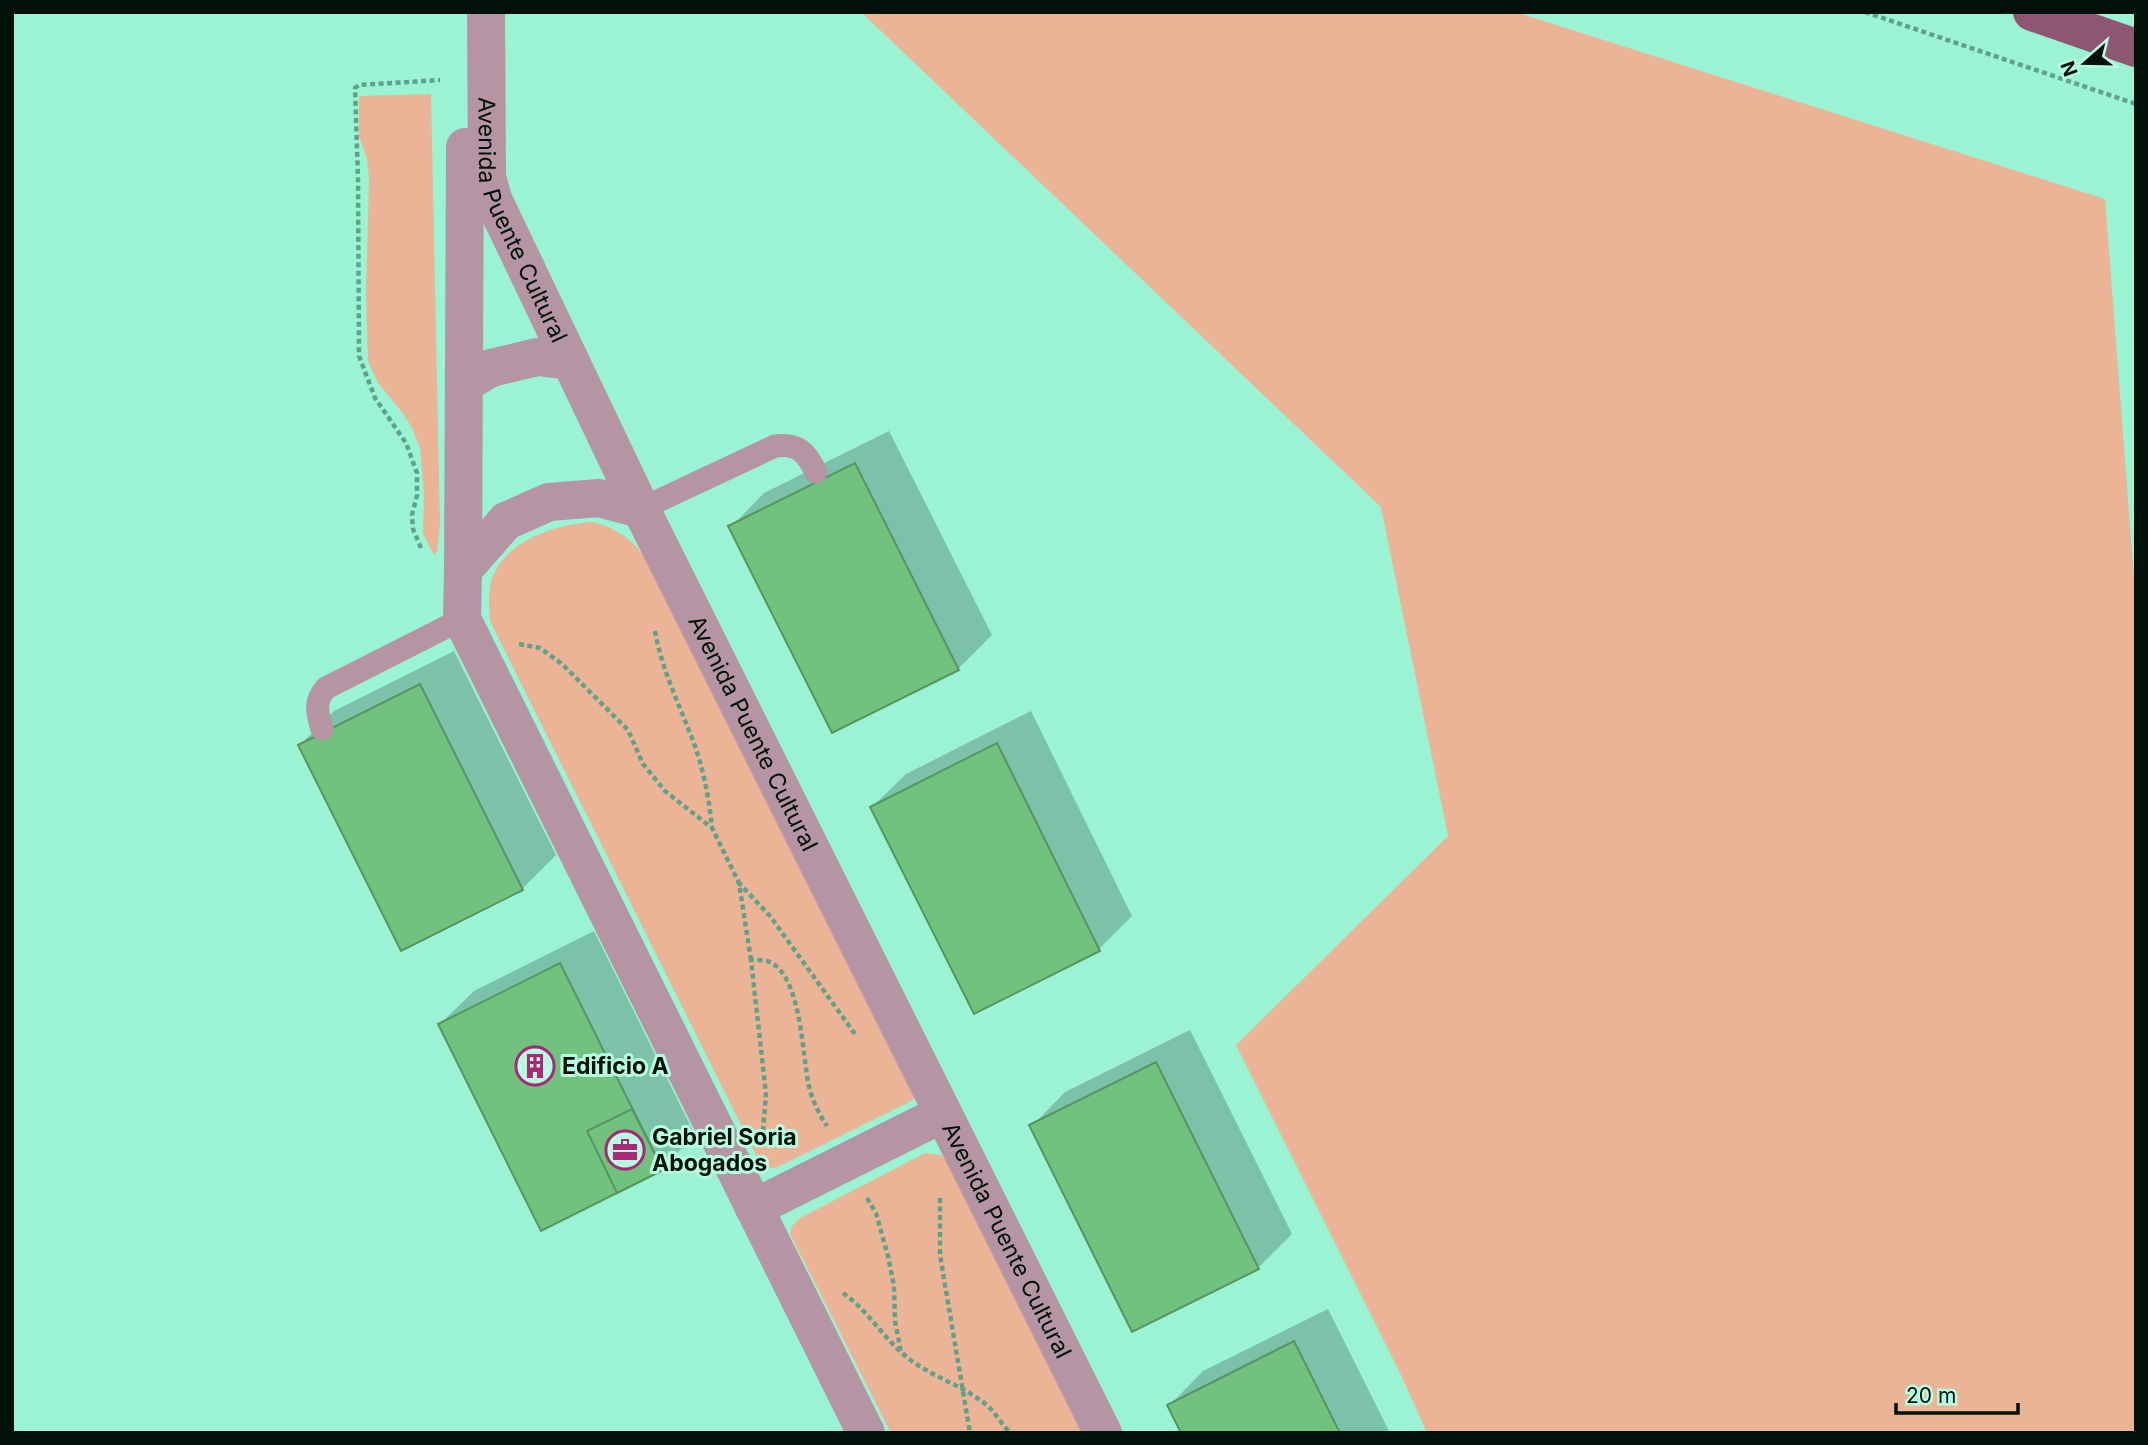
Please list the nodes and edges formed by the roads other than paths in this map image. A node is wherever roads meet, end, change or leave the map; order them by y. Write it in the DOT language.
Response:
graph roads {
  1 [pos="461,12"];
  2 [pos="486,12"];
  3 [pos="2032,12"];
  4 [pos="2136,48"];
  5 [pos="570,361"];
  6 [pos="464,384"];
  7 [pos="816,472"];
  8 [pos="641,509"];
  9 [pos="463,570"];
  10 [pos="470,636"];
  11 [pos="322,729"];
  12 [pos="942,1114"];
  13 [pos="754,1208"];
  14 [pos="866,1433"];
  15 [pos="1103,1433"];
  1 -- 6 [label="street, Avenida Puente Cultural"];
  2 -- 5 [label="street, Avenida Puente Cultural"];
  3 -- 4 [label="main road"];
  5 -- 6 [label="street"];
  5 -- 8 [label="street, Avenida Puente Cultural"];
  6 -- 9 [label="street, Avenida Puente Cultural"];
  7 -- 8 [label="lane"];
  8 -- 9 [label="street"];
  8 -- 12 [label="street, Avenida Puente Cultural"];
  9 -- 10 [label="street, Avenida Puente Cultural"];
  10 -- 11 [label="lane"];
  10 -- 13 [label="street, Avenida Puente Cultural"];
  12 -- 13 [label="street"];
  12 -- 15 [label="street, Avenida Puente Cultural"];
  13 -- 14 [label="street, Avenida Puente Cultural"];
}
